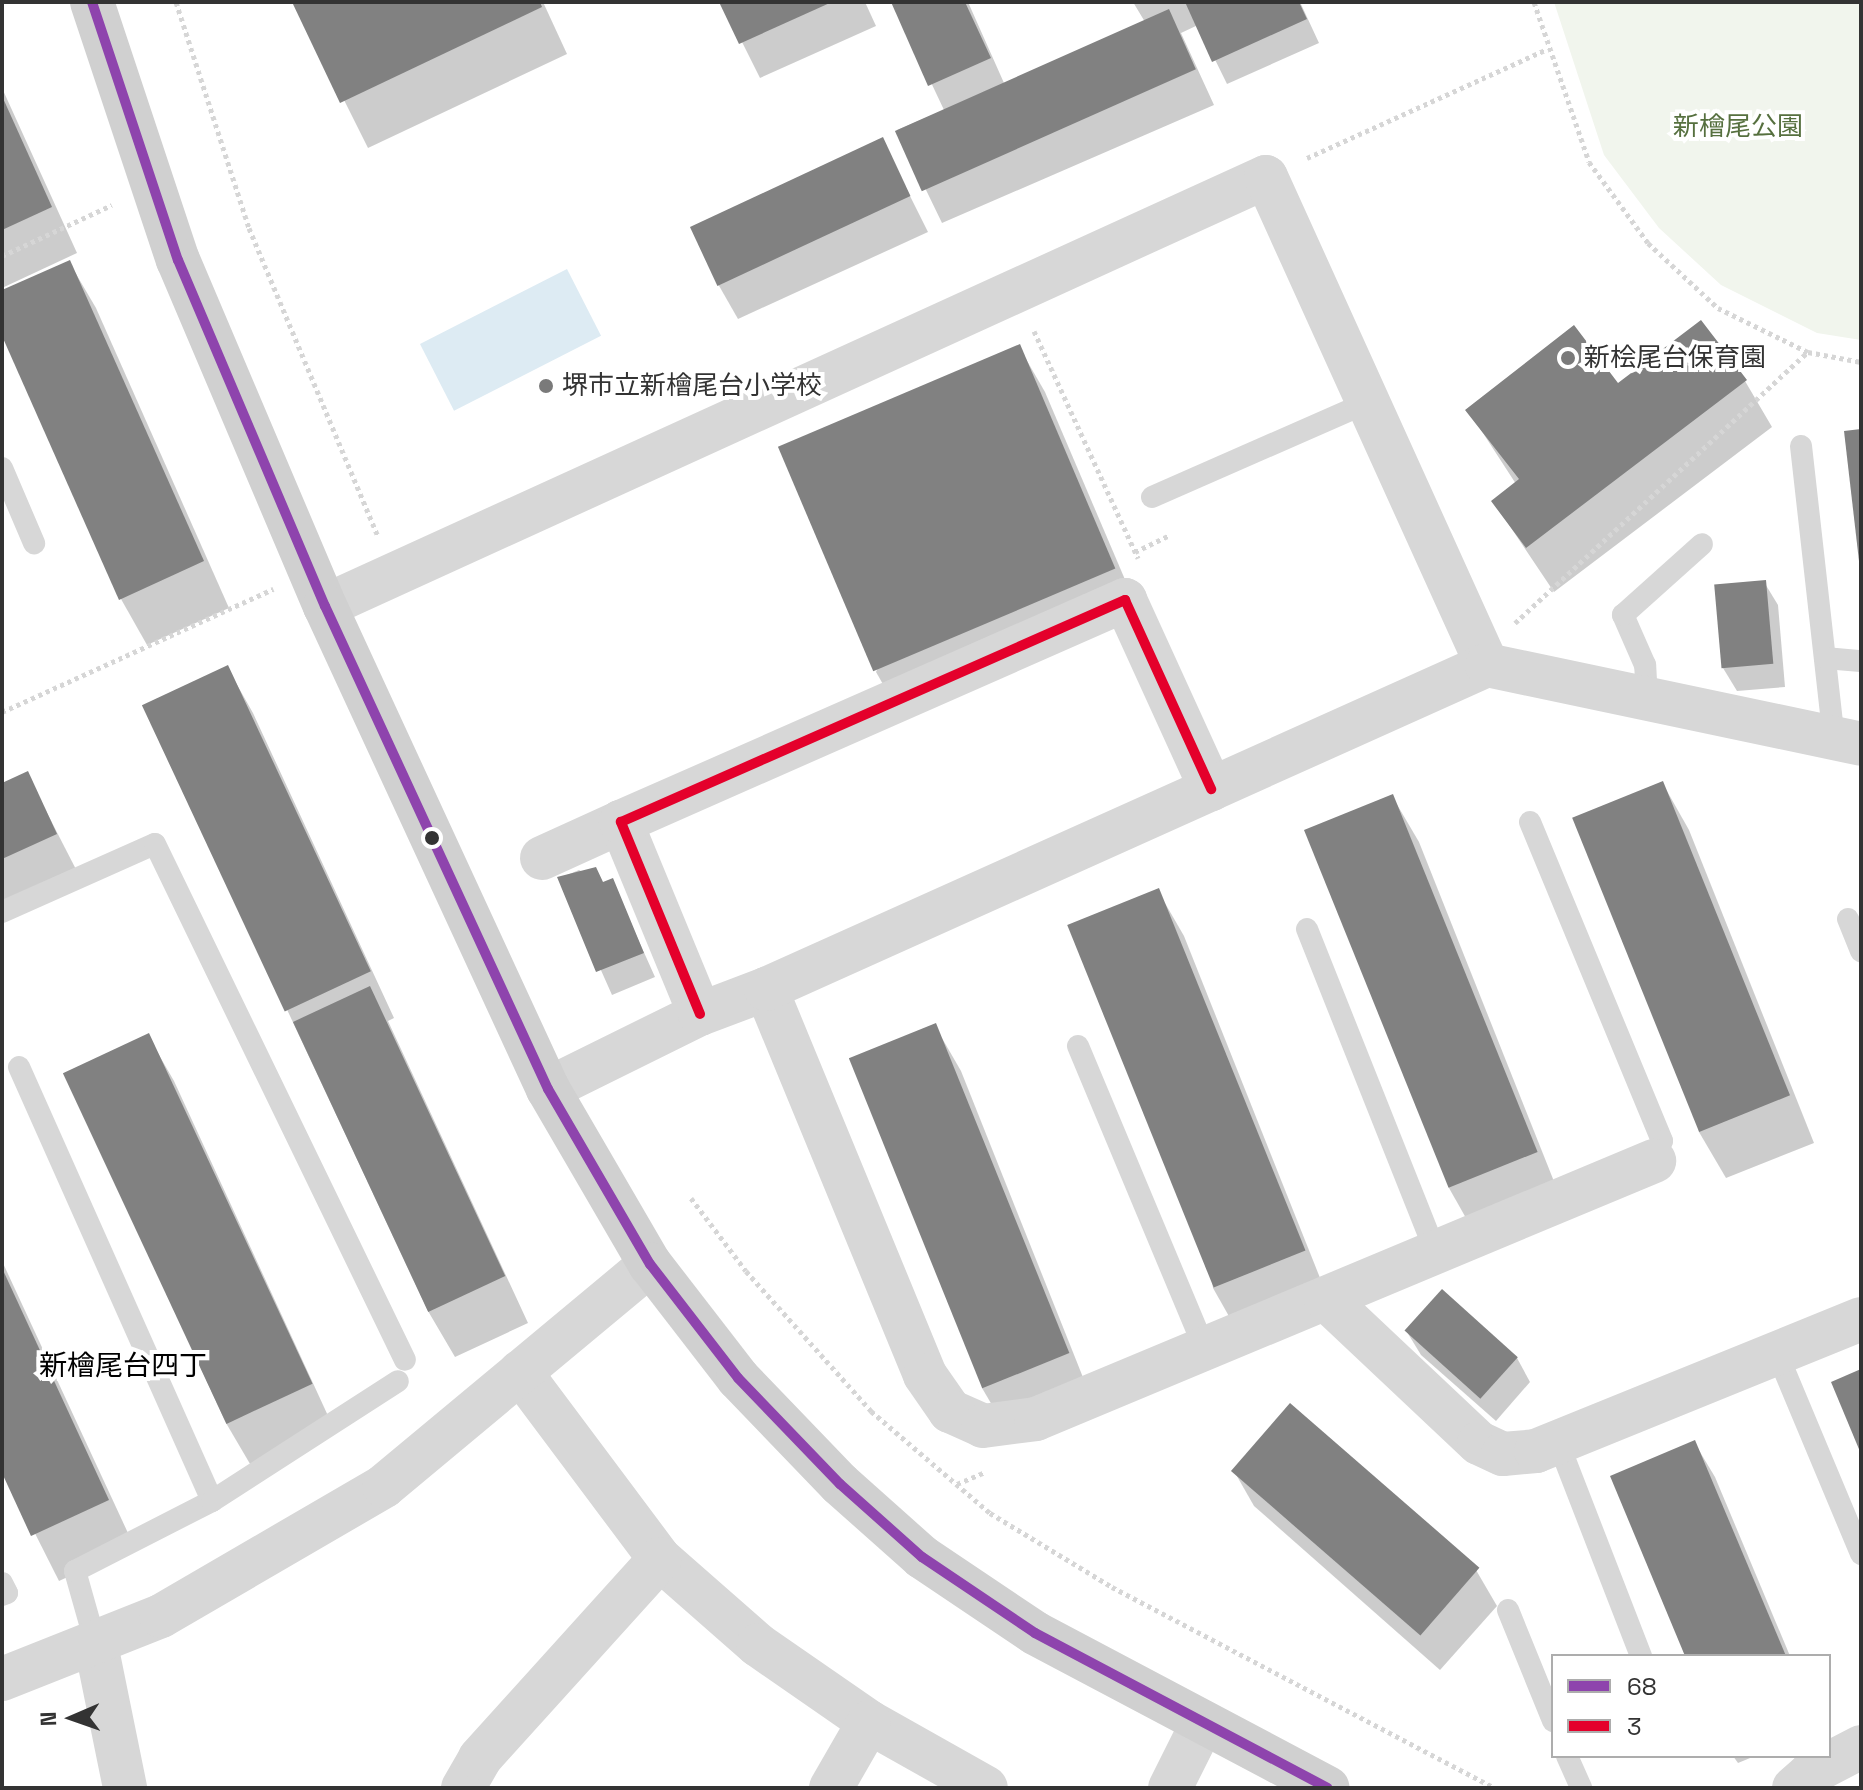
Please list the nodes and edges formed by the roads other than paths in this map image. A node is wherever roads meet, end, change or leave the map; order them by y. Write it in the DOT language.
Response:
graph roads {
  1 [pos="92,2"];
  2 [pos="1368,402"];
  3 [pos="1801,446"];
  4 [pos="2,468"];
  5 [pos="1152,497"];
  6 [pos="34,543"];
  7 [pos="1702,544"];
  8 [pos="325,606"];
  9 [pos="1825,658"];
  10 [pos="1861,661"];
  11 [pos="1487,665"];
  12 [pos="1647,700"];
  13 [pos="1848,742"];
  14 [pos="1211,789"];
  15 [pos="621,822"];
  16 [pos="1530,822"];
  17 [pos="542,858"];
  18 [pos="2,912"];
  19 [pos="1848,919"];
  20 [pos="1307,929"];
  21 [pos="1861,951"];
  22 [pos="766,989"];
  23 [pos="700,1014"];
  24 [pos="1078,1046"];
  25 [pos="19,1067"];
  26 [pos="548,1089"];
  27 [pos="1654,1161"];
  28 [pos="1436,1253"];
  29 [pos="650,1264"];
  30 [pos="1326,1299"];
  31 [pos="1861,1319"];
  32 [pos="1205,1350"];
  33 [pos="1777,1353"];
  34 [pos="520,1372"];
  35 [pos="1558,1442"];
  36 [pos="212,1501"];
  37 [pos="1861,1554"];
  38 [pos="660,1559"];
  39 [pos="2,1583"];
  40 [pos="2,1595"];
  41 [pos="1508,1610"];
  42 [pos="96,1645"];
  43 [pos="1640,1654"];
  44 [pos="2,1679"];
  45 [pos="1551,1716"];
  46 [pos="869,1722"];
  47 [pos="1202,1724"];
  48 [pos="1861,1747"];
  49 [pos="1568,1758"];
  50 [pos="125,1788"];
  51 [pos="463,1788"];
  52 [pos="831,1788"];
  53 [pos="986,1788"];
  54 [pos="1170,1788"];
  55 [pos="1328,1788"];
  56 [pos="1581,1788"];
  57 [pos="1794,1788"];
  1 -- 8 [label="street"];
  2 -- 5 [label="lane"];
  2 -- 8 [label="street"];
  2 -- 11 [label="street"];
  3 -- 9 [label="lane"];
  4 -- 6 [label="lane"];
  7 -- 12 [label="lane"];
  8 -- 26 [label="street"];
  9 -- 10 [label="lane"];
  9 -- 13 [label="lane"];
  11 -- 12 [label="street"];
  11 -- 14 [label="street"];
  12 -- 13 [label="street"];
  14 -- 15 [label="street"];
  14 -- 22 [label="street"];
  15 -- 17 [label="street"];
  15 -- 23 [label="street"];
  16 -- 27 [label="lane"];
  18 -- 36 [label="lane"];
  19 -- 21 [label="lane"];
  20 -- 28 [label="lane"];
  22 -- 23 [label="street"];
  22 -- 32 [label="street"];
  23 -- 26 [label="street"];
  24 -- 32 [label="lane"];
  25 -- 36 [label="lane"];
  26 -- 29 [label="street"];
  27 -- 28 [label="street"];
  28 -- 30 [label="street"];
  29 -- 34 [label="street"];
  29 -- 47 [label="street"];
  30 -- 32 [label="street"];
  30 -- 35 [label="street"];
  31 -- 33 [label="street"];
  33 -- 35 [label="street"];
  33 -- 37 [label="lane"];
  34 -- 38 [label="street"];
  34 -- 42 [label="street"];
  35 -- 43 [label="lane"];
  36 -- 42 [label="lane"];
  38 -- 46 [label="street"];
  38 -- 51 [label="street"];
  39 -- 40 [label="lane"];
  41 -- 45 [label="lane"];
  42 -- 44 [label="street"];
  42 -- 50 [label="street"];
  46 -- 52 [label="street"];
  46 -- 53 [label="street"];
  47 -- 54 [label="street"];
  47 -- 55 [label="street"];
  48 -- 57 [label="street"];
  49 -- 56 [label="lane"];
}
